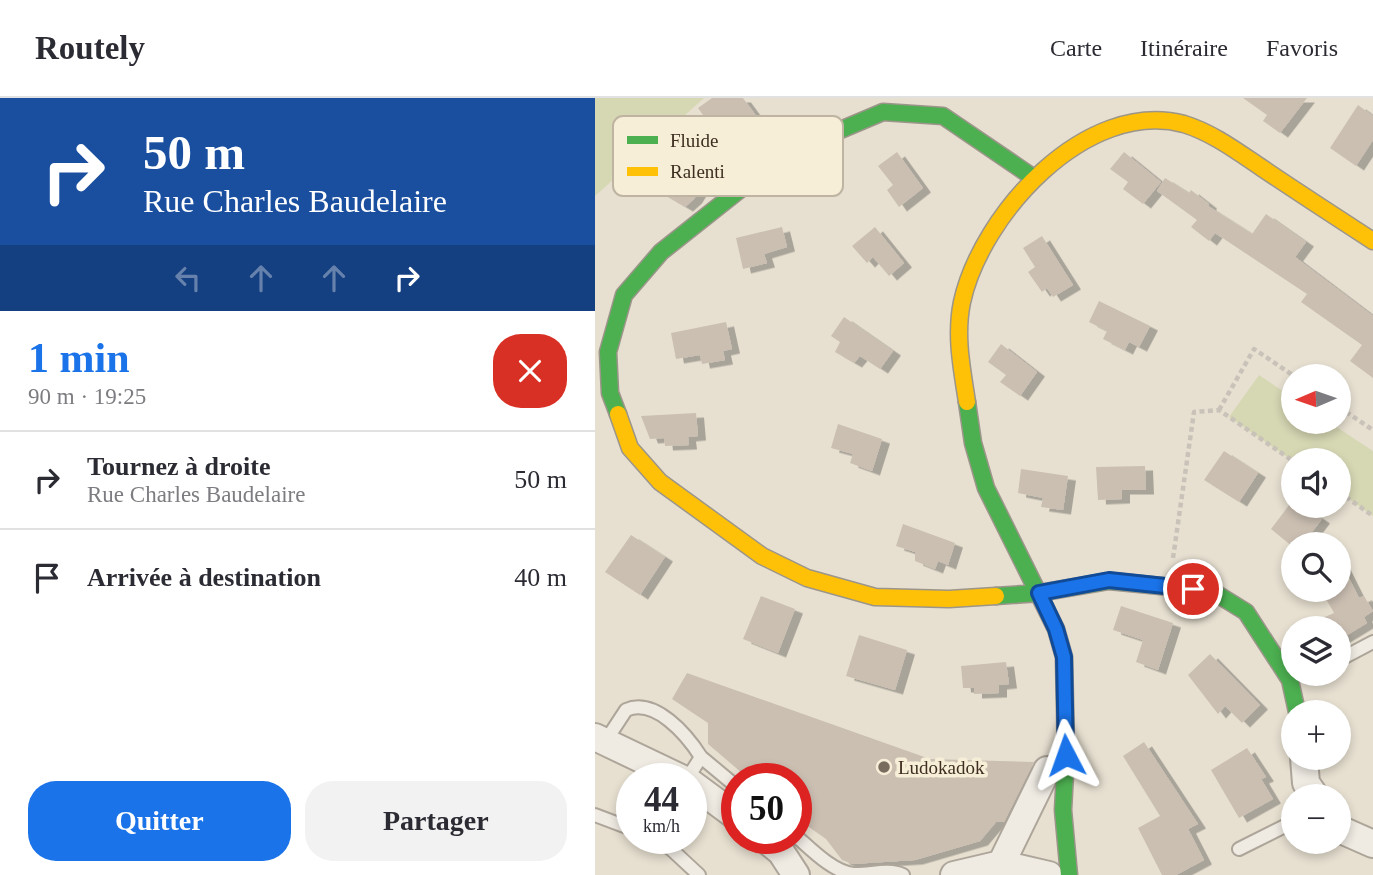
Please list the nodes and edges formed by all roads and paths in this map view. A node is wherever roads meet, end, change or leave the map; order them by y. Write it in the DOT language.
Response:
graph roads {
  1 [pos="843,129"];
  2 [pos="1034,178"];
  3 [pos="732,196"];
  4 [pos="1373,241"];
  5 [pos="1281,367"];
  6 [pos="1219,410"];
  7 [pos="1351,415"];
  8 [pos="1373,430"];
  9 [pos="1281,453"];
  10 [pos="1351,500"];
  11 [pos="1373,516"];
  12 [pos="1173,587"];
  13 [pos="1039,593"];
  14 [pos="1373,642"];
  15 [pos="1351,654"];
  16 [pos="1297,700"];
  17 [pos="1064,726"];
  18 [pos="600,740"];
  19 [pos="701,757"];
  20 [pos="650,763"];
  21 [pos="697,763"];
  22 [pos="1047,770"];
  23 [pos="721,774"];
  24 [pos="1044,813"];
  25 [pos="595,815"];
  26 [pos="616,823"];
  27 [pos="1281,828"];
  28 [pos="1351,835"];
  29 [pos="1373,844"];
  30 [pos="812,849"];
  31 [pos="1239,849"];
  32 [pos="676,854"];
  33 [pos="782,854"];
  34 [pos="1001,864"];
  35 [pos="1051,872"];
  36 [pos="699,875"];
  37 [pos="796,875"];
  38 [pos="903,875"];
  39 [pos="954,875"];
  1 -- 2 [label="street"];
  2 -- 4 [label="street"];
  2 -- 13 [label="street"];
  3 -- 13 [label="street"];
  5 -- 6 [label="path"];
  6 -- 9 [label="path"];
  6 -- 12 [label="path"];
  7 -- 8 [label="path"];
  10 -- 11 [label="path"];
  12 -- 13 [label="street"];
  12 -- 16 [label="street"];
  13 -- 17 [label="street"];
  14 -- 15 [label="lane"];
  17 -- 22 [label="street"];
  17 -- 35 [label="street"];
  18 -- 19 [label="lane"];
  18 -- 20 [label="street"];
  19 -- 21 [label="lane"];
  19 -- 23 [label="lane"];
  22 -- 24 [label="street"];
  22 -- 34 [label="street"];
  25 -- 26 [label="lane"];
  27 -- 31 [label="lane"];
  28 -- 29 [label="street"];
  30 -- 38 [label="lane"];
  32 -- 36 [label="lane"];
  33 -- 37 [label="street"];
  34 -- 35 [label="street"];
  34 -- 39 [label="street"];
}
